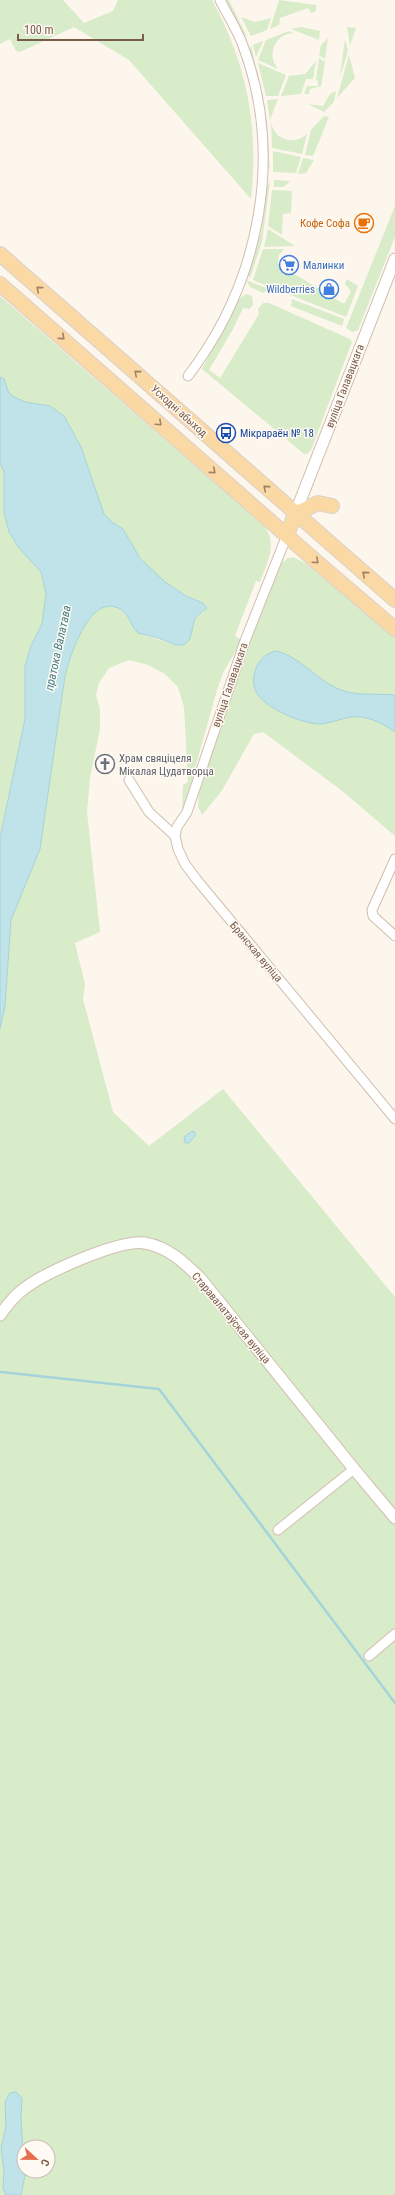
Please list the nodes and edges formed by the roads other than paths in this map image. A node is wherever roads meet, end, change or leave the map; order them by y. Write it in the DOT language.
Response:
graph roads {
  1 [pos="220,0"];
  2 [pos="0,254"];
  3 [pos="395,259"];
  4 [pos="0,284"];
  5 [pos="188,376"];
  6 [pos="332,506"];
  7 [pos="295,514"];
  8 [pos="287,535"];
  9 [pos="395,600"];
  10 [pos="395,628"];
  11 [pos="129,780"];
  12 [pos="175,836"];
  13 [pos="395,859"];
  14 [pos="395,936"];
  15 [pos="395,1119"];
  16 [pos="0,1315"];
  17 [pos="354,1469"];
  18 [pos="395,1518"];
  19 [pos="278,1530"];
  20 [pos="395,1634"];
  21 [pos="369,1656"];
  1 -- 5 [label="street"];
  7 -- 2 [label="main road, Усходні абыход, one-way"];
  3 -- 7 [label="street, вуліца Галавацкага"];
  4 -- 8 [label="main road, Усходні абыход, one-way"];
  6 -- 7 [label="main road"];
  7 -- 8 [label="main road"];
  9 -- 7 [label="main road, Усходні абыход, one-way"];
  8 -- 10 [label="main road, Усходні абыход, one-way"];
  8 -- 12 [label="street, вуліца Галавацкага"];
  11 -- 12 [label="street, Бранская вуліца"];
  12 -- 15 [label="street, Бранская вуліца"];
  13 -- 14 [label="street"];
  16 -- 17 [label="street, Старавалатаўская вуліца"];
  17 -- 18 [label="street, Старавалатаўская вуліца"];
  17 -- 19 [label="street"];
  20 -- 21 [label="street"];
}
